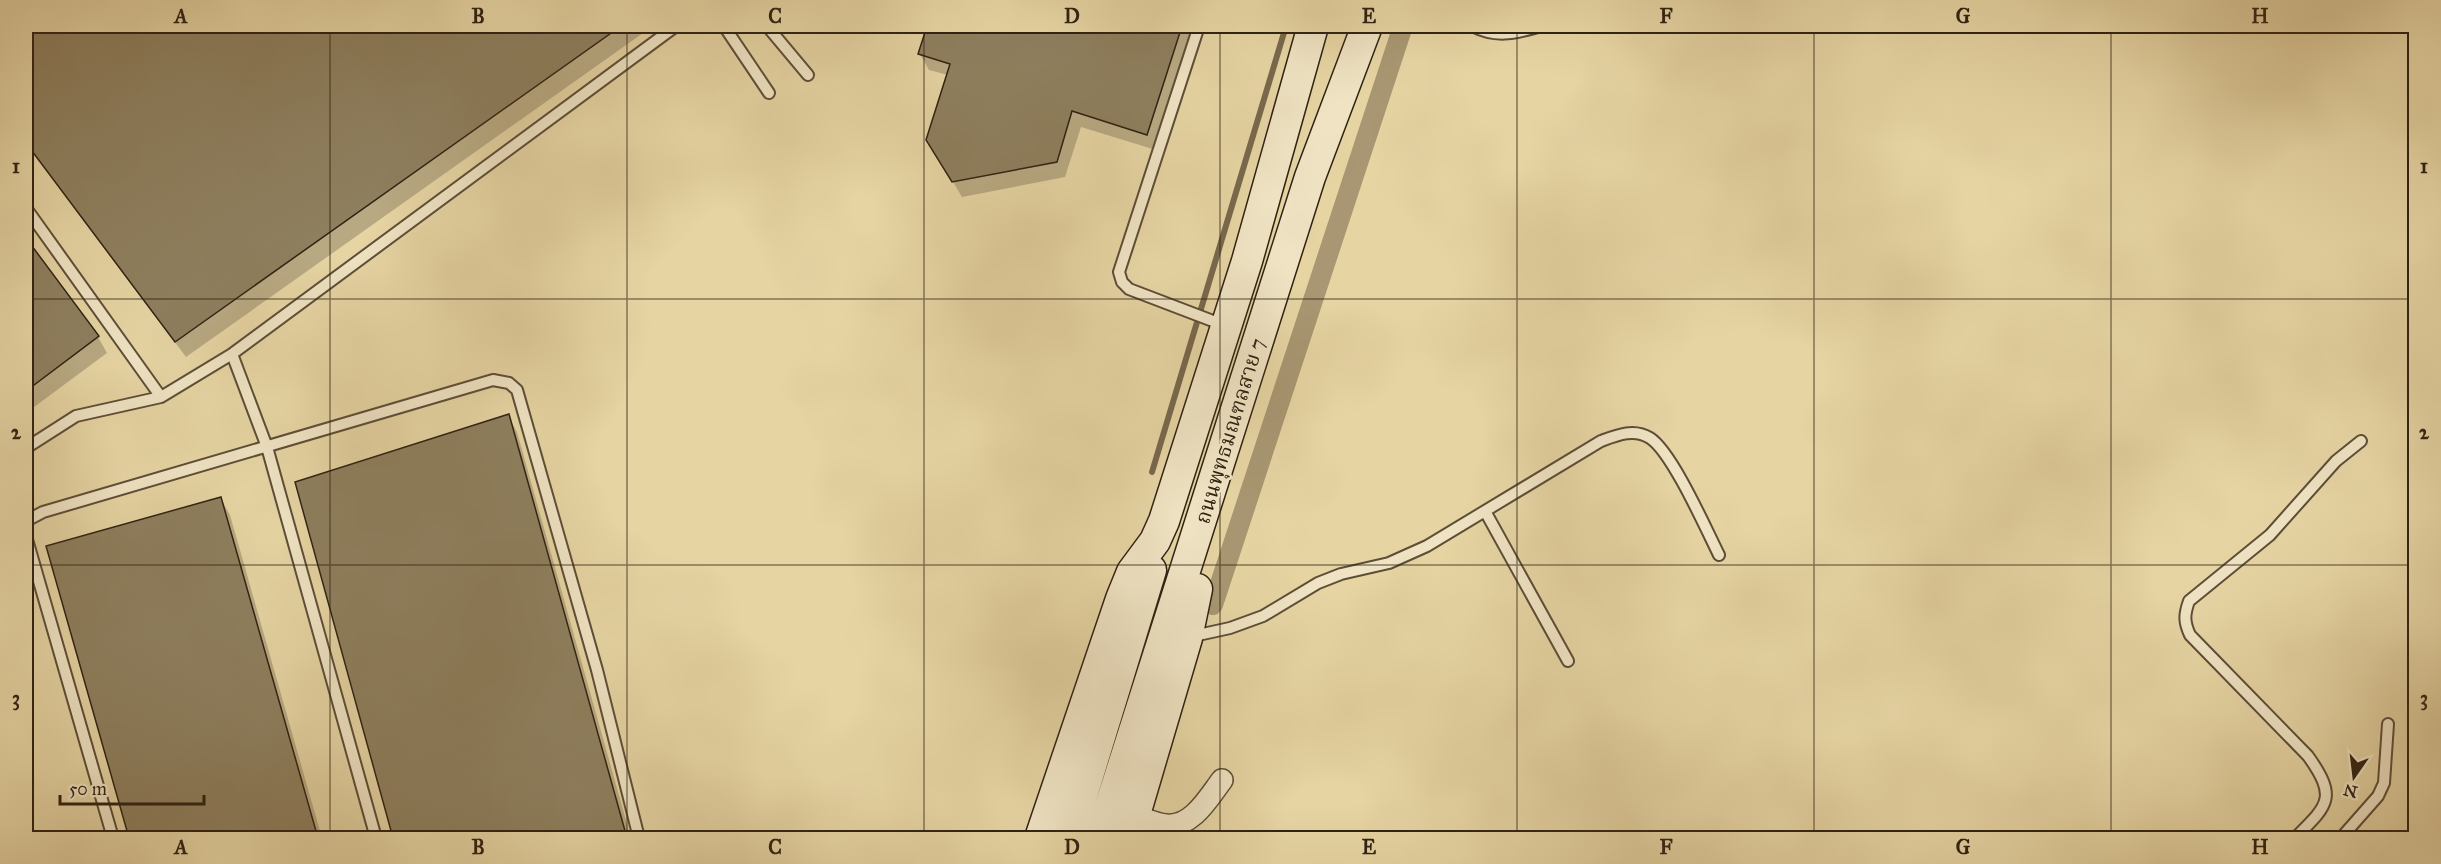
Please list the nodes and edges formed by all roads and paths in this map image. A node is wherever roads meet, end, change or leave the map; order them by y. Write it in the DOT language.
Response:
graph roads {
  1 [pos="676,26"];
  2 [pos="724,26"];
  3 [pos="767,26"];
  4 [pos="1199,26"];
  5 [pos="1313,26"];
  6 [pos="1367,26"];
  7 [pos="1472,26"];
  8 [pos="1542,26"];
  9 [pos="808,75"];
  10 [pos="769,93"];
  11 [pos="26,208"];
  12 [pos="1226,326"];
  13 [pos="232,354"];
  14 [pos="161,397"];
  15 [pos="2361,441"];
  16 [pos="267,447"];
  17 [pos="26,448"];
  18 [pos="1485,511"];
  19 [pos="26,520"];
  20 [pos="26,536"];
  21 [pos="1155,541"];
  22 [pos="1194,547"];
  23 [pos="1719,555"];
  24 [pos="1187,638"];
  25 [pos="1568,661"];
  26 [pos="2388,724"];
  27 [pos="1222,780"];
  28 [pos="1131,827"];
  29 [pos="113,838"];
  30 [pos="376,838"];
  31 [pos="639,838"];
  32 [pos="1040,838"];
  33 [pos="1069,838"];
  34 [pos="1100,838"];
  35 [pos="2295,838"];
  36 [pos="2341,838"];
  1 -- 13 [label="lane"];
  2 -- 10 [label="lane"];
  3 -- 9 [label="lane"];
  4 -- 12 [label="lane"];
  5 -- 12 [label="main road, ถนนพุทธมณฑลสาย 7"];
  6 -- 22 [label="main road, ถนนพุทธมณฑลสาย 7"];
  7 -- 8 [label="lane"];
  11 -- 14 [label="lane"];
  12 -- 21 [label="main road, ถนนพุทธมณฑลสาย 7"];
  13 -- 14 [label="lane"];
  13 -- 16 [label="lane"];
  14 -- 17 [label="lane"];
  15 -- 35 [label="lane"];
  16 -- 19 [label="lane"];
  16 -- 30 [label="lane"];
  16 -- 31 [label="lane"];
  18 -- 23 [label="lane"];
  18 -- 24 [label="lane"];
  18 -- 25 [label="lane"];
  20 -- 29 [label="lane"];
  21 -- 32 [label="main road"];
  21 -- 33 [label="main road"];
  22 -- 24 [label="main road"];
  22 -- 34 [label="main road, ถนนพุทธมณฑลสาย 7"];
  24 -- 28 [label="main road"];
  26 -- 36 [label="lane"];
  27 -- 28 [label="street"];
}
